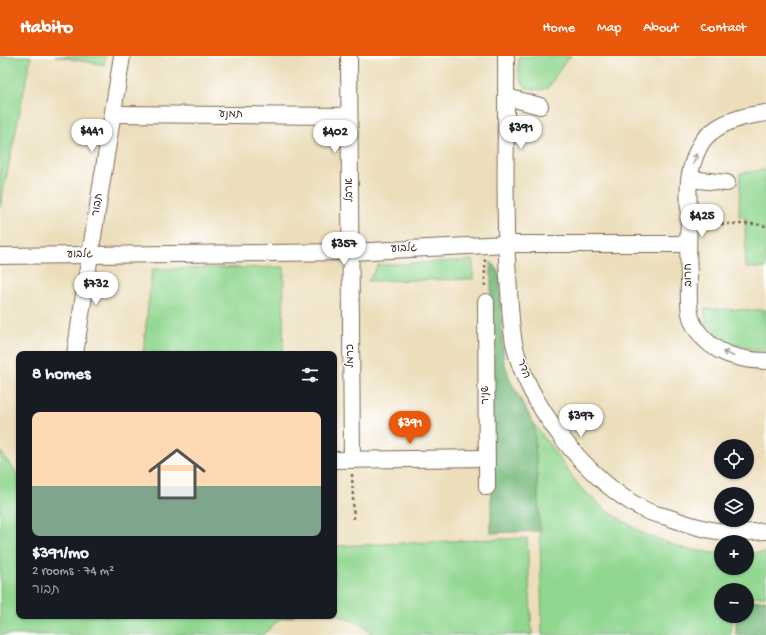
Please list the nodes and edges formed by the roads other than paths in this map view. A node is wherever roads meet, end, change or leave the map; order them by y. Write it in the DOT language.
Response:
graph roads {
  1 [pos="122,56"];
  2 [pos="349,56"];
  3 [pos="506,56"];
  4 [pos="507,97"];
  5 [pos="540,106"];
  6 [pos="766,113"];
  7 [pos="113,114"];
  8 [pos="349,116"];
  9 [pos="690,179"];
  10 [pos="727,183"];
  11 [pos="506,244"];
  12 [pos="688,244"];
  13 [pos="351,252"];
  14 [pos="90,255"];
  15 [pos="0,256"];
  16 [pos="486,302"];
  17 [pos="76,351"];
  18 [pos="766,361"];
  19 [pos="487,458"];
  20 [pos="337,460"];
  21 [pos="352,460"];
  22 [pos="487,487"];
  23 [pos="766,531"];
  1 -- 7 [label="street, תבור"];
  2 -- 8 [label="street, ארבל"];
  3 -- 4 [label="street, הדר"];
  4 -- 5 [label="street"];
  4 -- 11 [label="street, הדר"];
  9 -- 6 [label="street, חרוב, one-way"];
  7 -- 8 [label="street, תמנע"];
  7 -- 14 [label="street, תבור"];
  8 -- 13 [label="street, ארבל"];
  9 -- 10 [label="street"];
  9 -- 12 [label="street, חרוב"];
  11 -- 12 [label="street, גלבוע"];
  11 -- 13 [label="street, גלבוע"];
  11 -- 23 [label="street, הדר"];
  18 -- 12 [label="street, חרוב, one-way"];
  13 -- 14 [label="street, גלבוע"];
  13 -- 21 [label="street, כרמל"];
  14 -- 15 [label="street, גלבוע"];
  14 -- 17 [label="street, תבור"];
  16 -- 19 [label="street, שניר"];
  19 -- 21 [label="street"];
  19 -- 22 [label="street, שניר"];
  20 -- 21 [label="street"];
}
